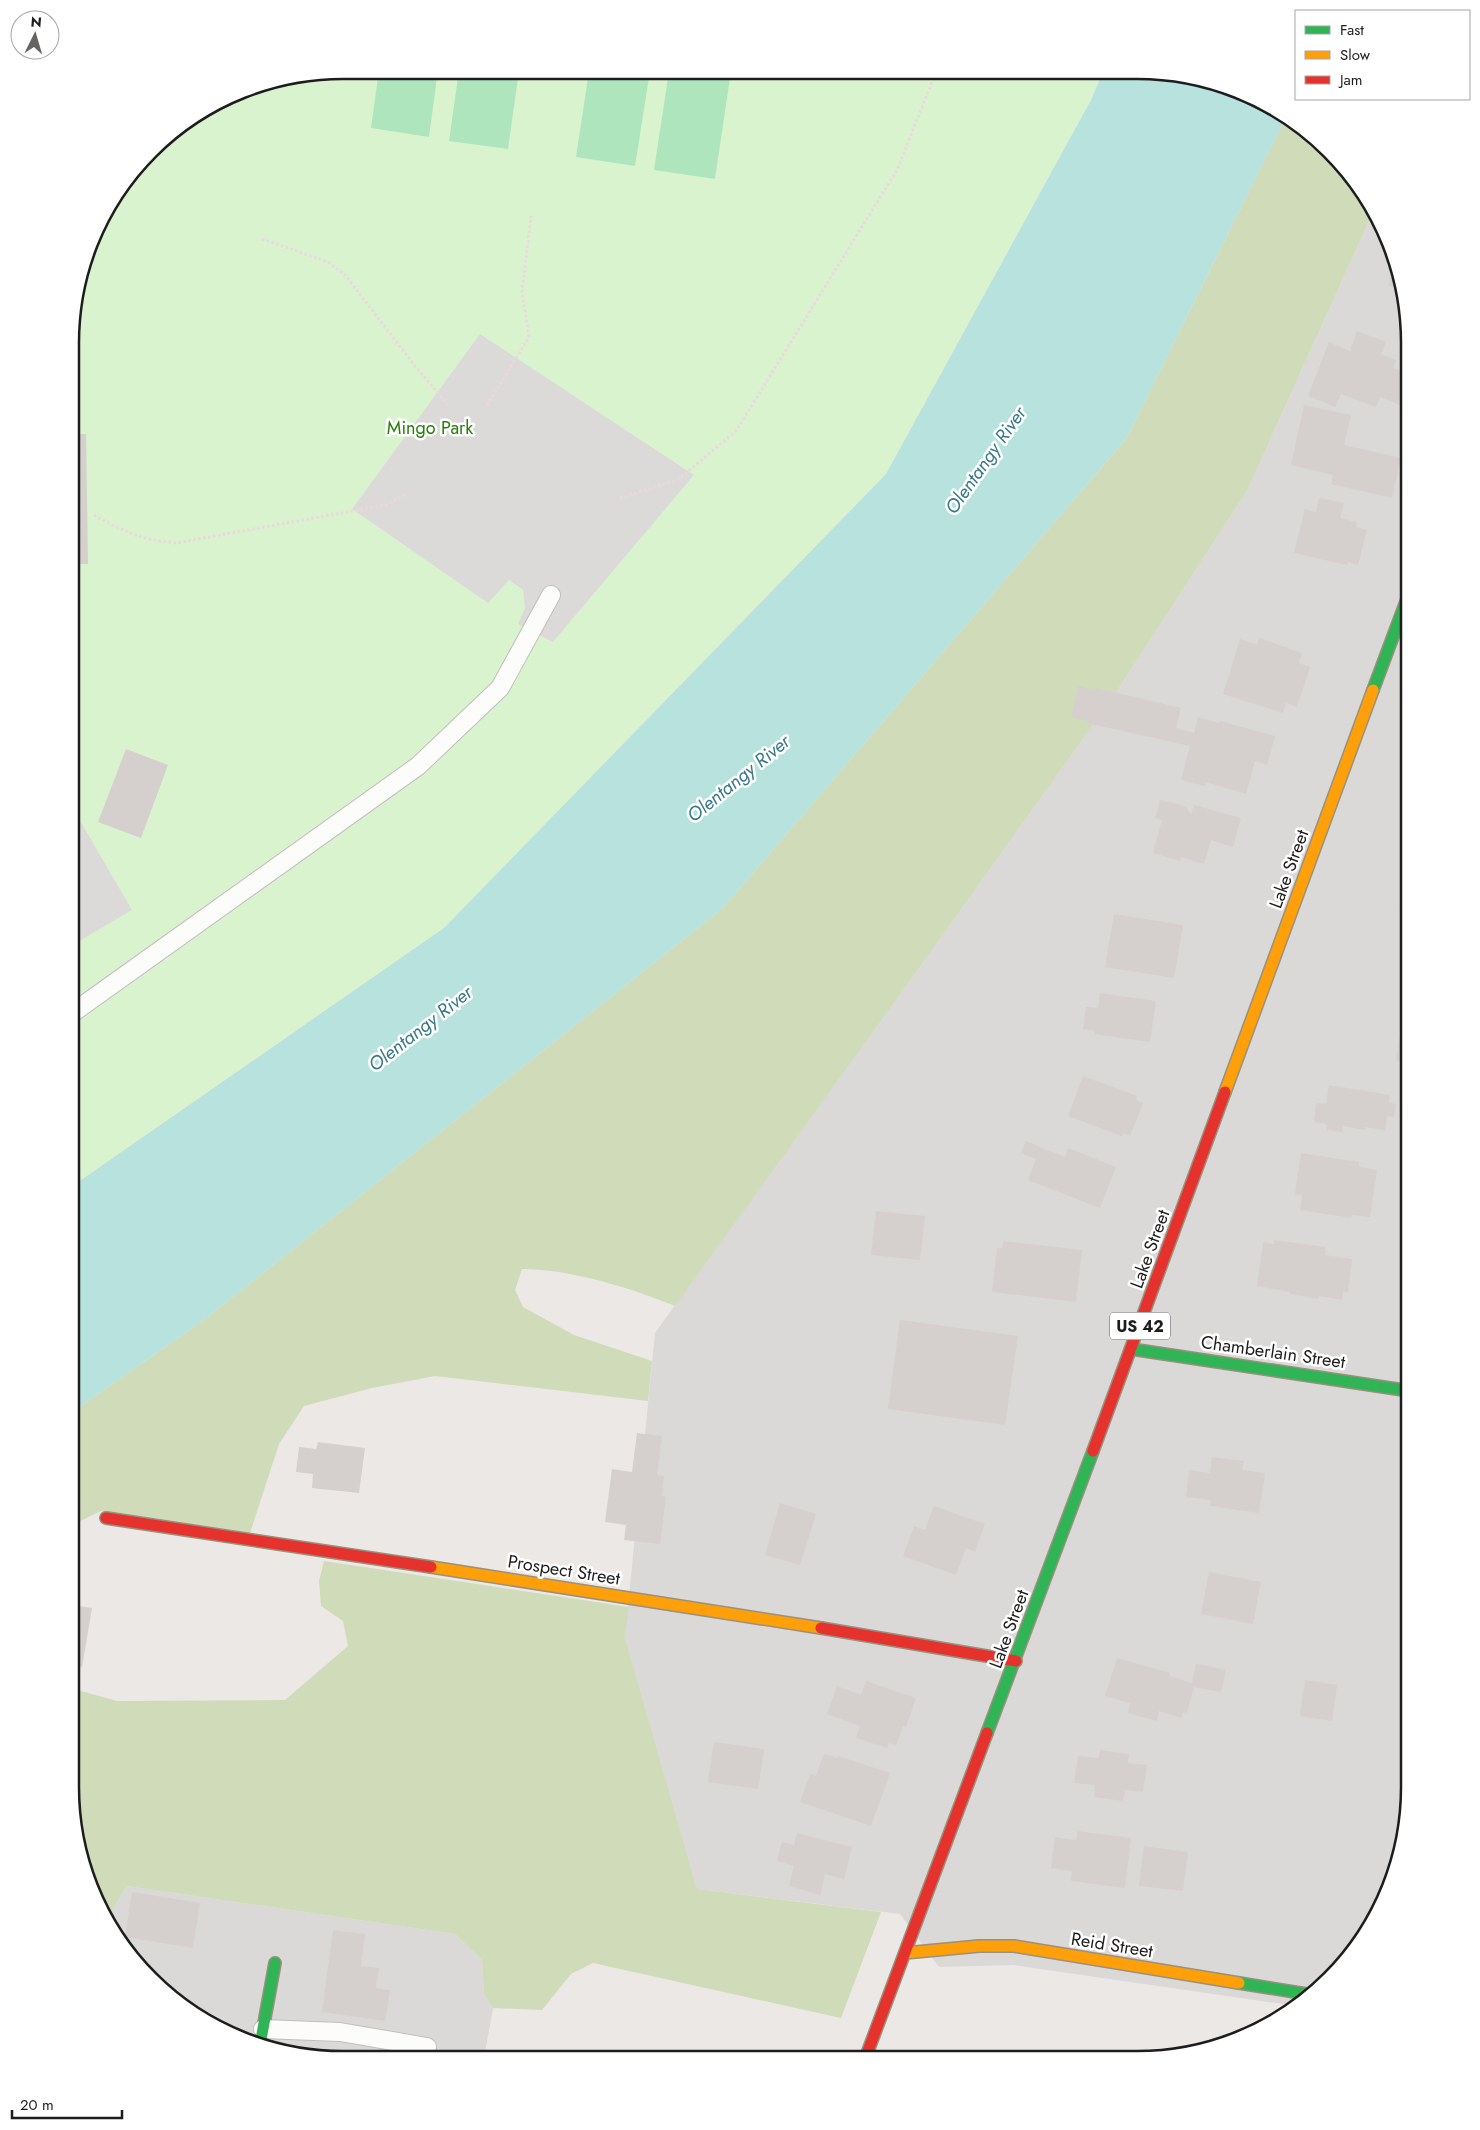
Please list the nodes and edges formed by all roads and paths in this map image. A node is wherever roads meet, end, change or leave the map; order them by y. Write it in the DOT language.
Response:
graph roads {
  1 [pos="933,79"];
  2 [pos="531,216"];
  3 [pos="262,239"];
  4 [pos="487,405"];
  5 [pos="450,407"];
  6 [pos="406,494"];
  7 [pos="620,498"];
  8 [pos="94,515"];
  9 [pos="551,595"];
  10 [pos="1401,615"];
  11 [pos="79,1008"];
  12 [pos="1132,1350"];
  13 [pos="1401,1390"];
  14 [pos="106,1518"];
  15 [pos="1016,1661"];
  16 [pos="905,1953"];
  17 [pos="275,1963"];
  18 [pos="1302,1993"];
  19 [pos="262,2037"];
  20 [pos="427,2047"];
  21 [pos="868,2051"];
  1 -- 7 [label="path"];
  2 -- 4 [label="path"];
  3 -- 5 [label="path"];
  6 -- 8 [label="path"];
  9 -- 11 [label="lane"];
  10 -- 12 [label="street, Lake Street / US 42"];
  12 -- 13 [label="street, Chamberlain Street"];
  12 -- 15 [label="street, Lake Street / US 42"];
  14 -- 15 [label="street, Prospect Street"];
  15 -- 16 [label="street, Lake Street / US 42"];
  16 -- 18 [label="street, Reid Street"];
  16 -- 21 [label="street, Lake Street / US 42"];
  17 -- 19 [label="street"];
  19 -- 20 [label="lane"];
}
